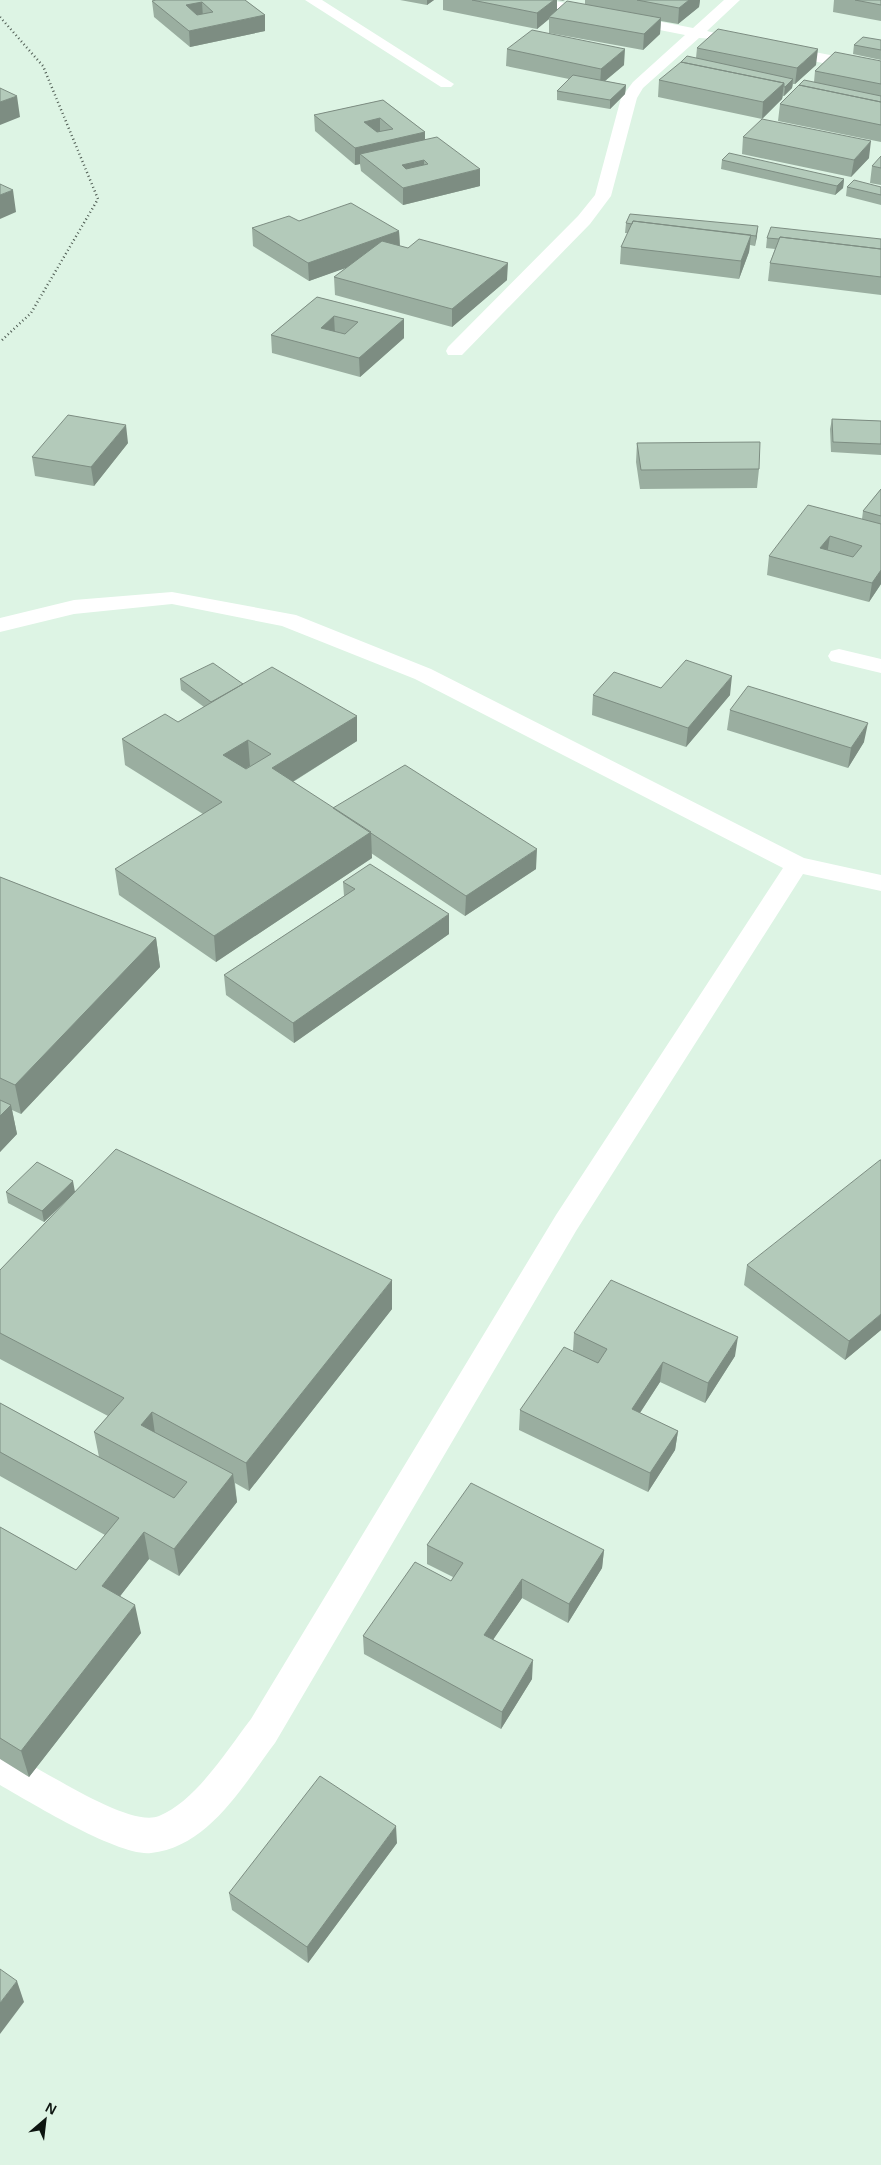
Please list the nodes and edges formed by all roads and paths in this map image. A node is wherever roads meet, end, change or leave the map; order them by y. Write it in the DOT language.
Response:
graph roads {
  1 [pos="312,0"];
  2 [pos="528,0"];
  3 [pos="733,0"];
  4 [pos="697,33"];
  5 [pos="726,39"];
  6 [pos="764,46"];
  7 [pos="881,70"];
  8 [pos="446,84"];
  9 [pos="455,351"];
  10 [pos="0,626"];
  11 [pos="840,656"];
  12 [pos="881,666"];
  13 [pos="798,865"];
  14 [pos="881,883"];
  15 [pos="0,1766"];
  1 -- 8 [label="street"];
  2 -- 4 [label="street"];
  3 -- 4 [label="street"];
  4 -- 5 [label="street"];
  4 -- 9 [label="street"];
  6 -- 7 [label="street"];
  10 -- 13 [label="street"];
  11 -- 12 [label="street"];
  13 -- 14 [label="street"];
  13 -- 15 [label="street"];
}
